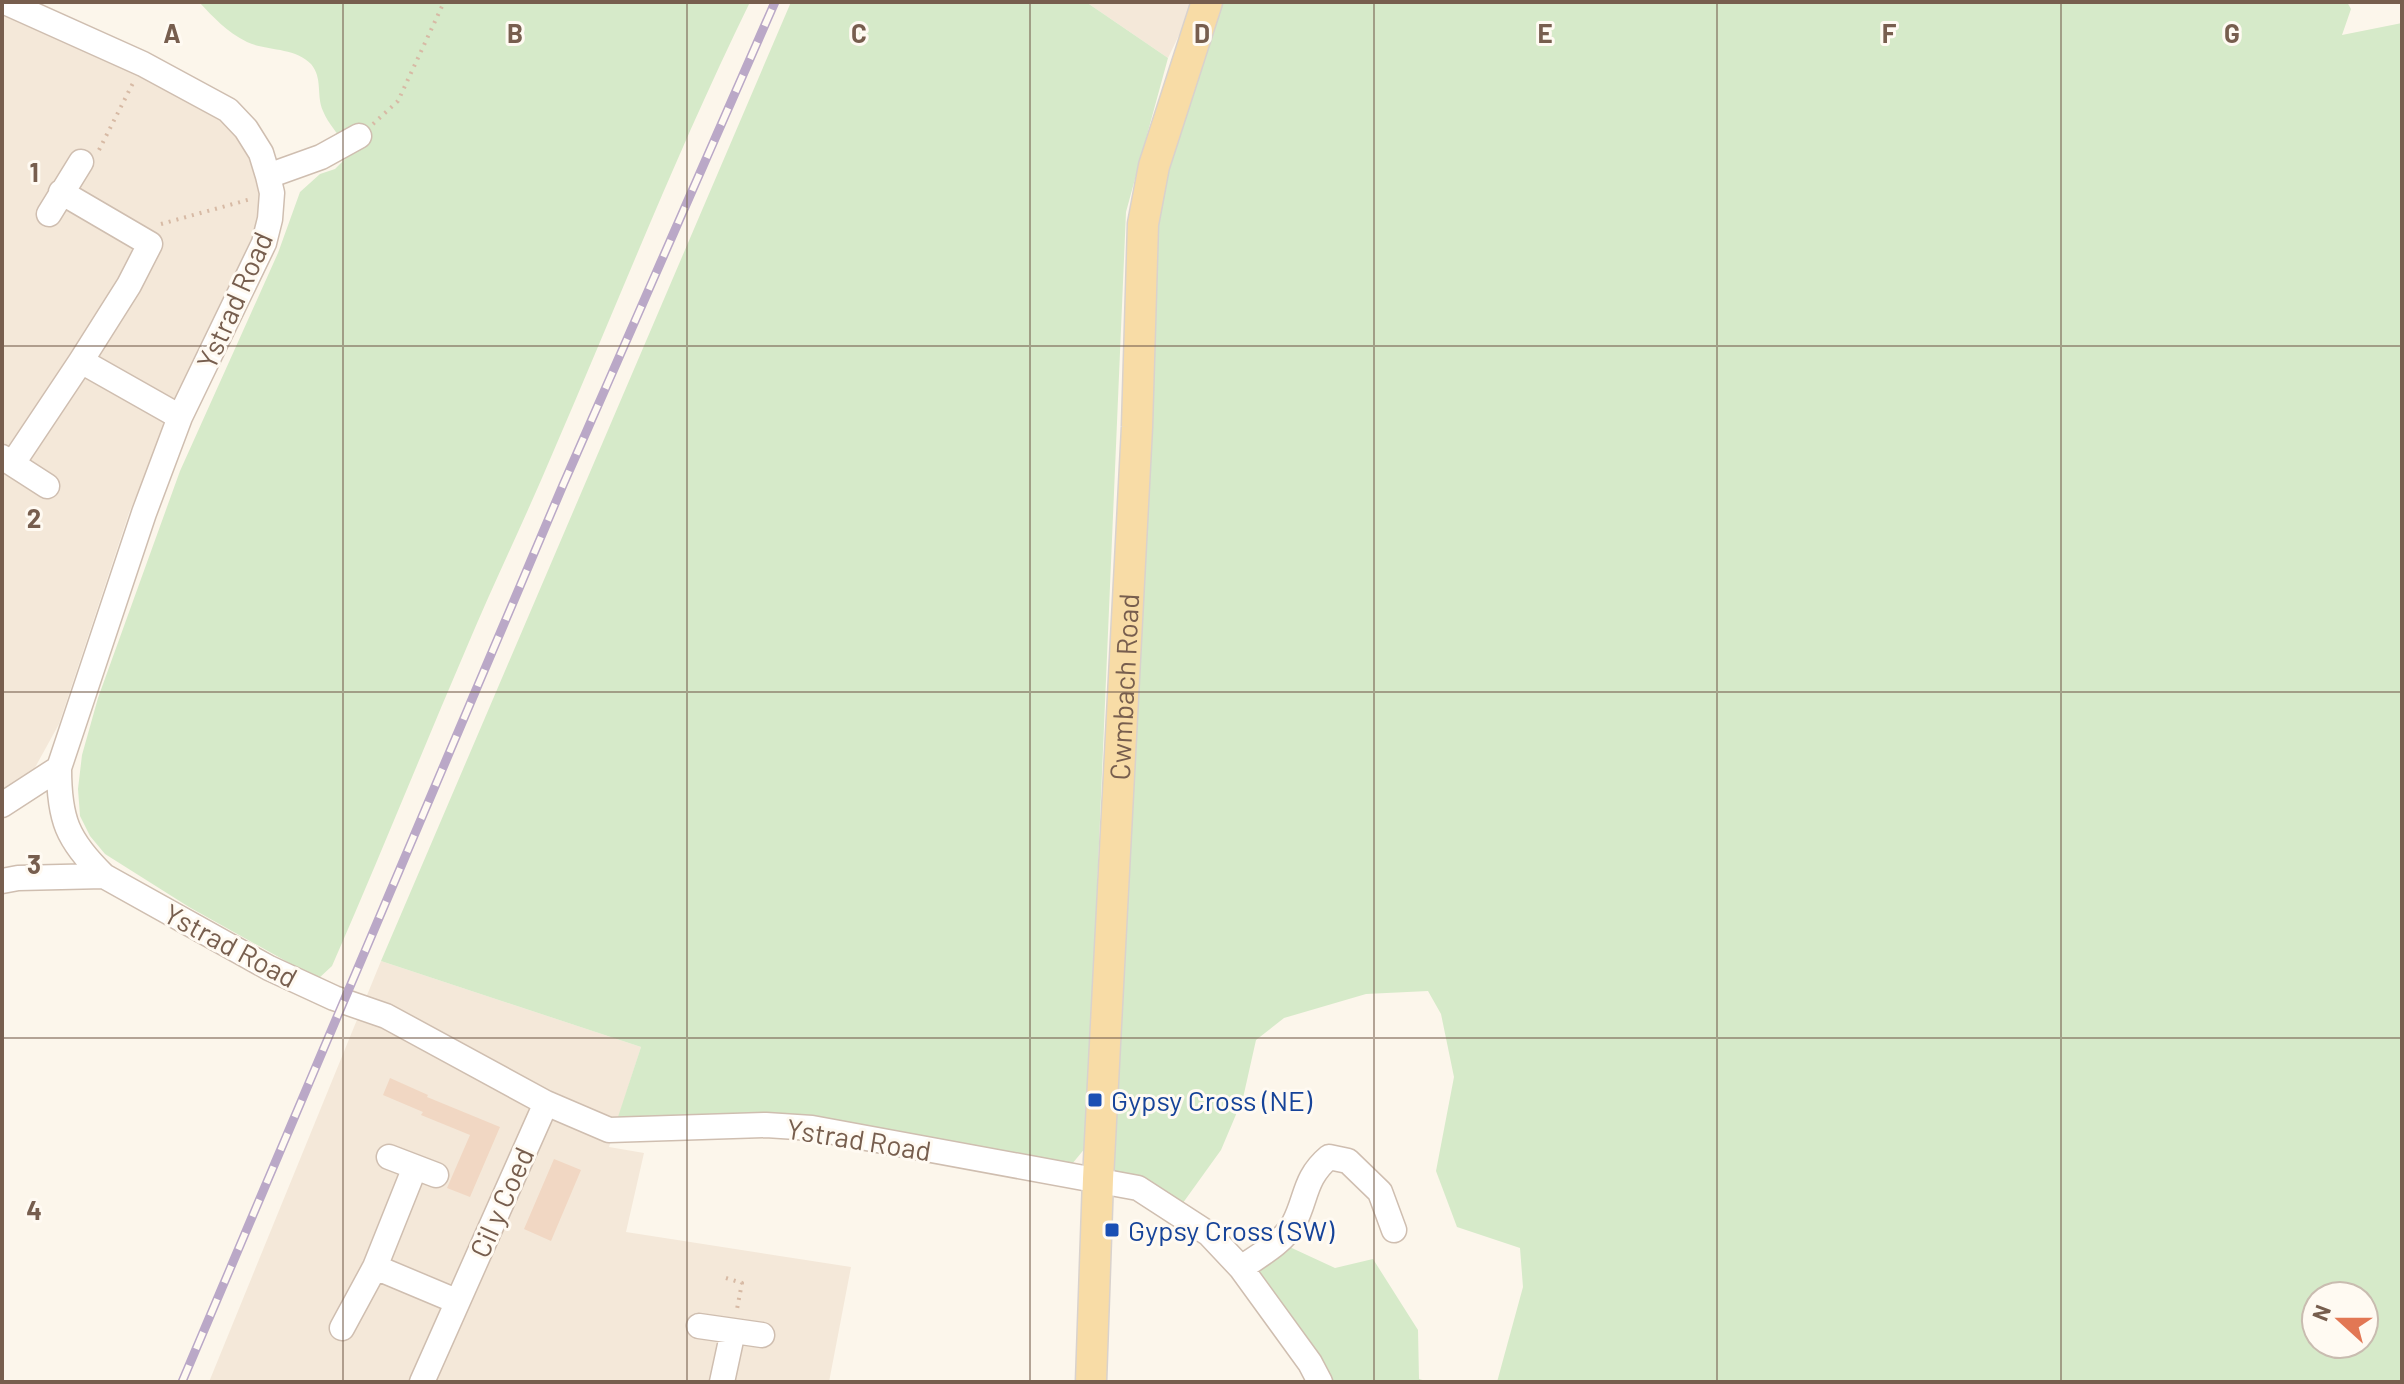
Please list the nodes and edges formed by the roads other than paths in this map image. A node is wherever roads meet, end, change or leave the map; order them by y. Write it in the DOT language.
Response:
graph roads {
  1 [pos="1207,2"];
  2 [pos="4,4"];
  3 [pos="359,136"];
  4 [pos="81,162"];
  5 [pos="270,184"];
  6 [pos="61,192"];
  7 [pos="49,214"];
  8 [pos="81,361"];
  9 [pos="180,417"];
  10 [pos="8,460"];
  11 [pos="47,486"];
  12 [pos="59,768"];
  13 [pos="2,805"];
  14 [pos="104,876"];
  15 [pos="2,881"];
  16 [pos="546,1103"];
  17 [pos="389,1157"];
  18 [pos="1098,1179"];
  19 [pos="1394,1230"];
  20 [pos="375,1267"];
  21 [pos="1241,1268"];
  22 [pos="456,1301"];
  23 [pos="699,1326"];
  24 [pos="342,1328"];
  25 [pos="733,1331"];
  26 [pos="762,1335"];
  27 [pos="422,1382"];
  28 [pos="722,1382"];
  29 [pos="1091,1382"];
  30 [pos="1320,1382"];
  1 -- 18 [label="main road, Cwmbach Road"];
  2 -- 5 [label="street"];
  3 -- 5 [label="street"];
  4 -- 6 [label="street"];
  5 -- 9 [label="street, Ystrad Road"];
  6 -- 7 [label="street"];
  6 -- 8 [label="street"];
  8 -- 9 [label="street"];
  8 -- 10 [label="street"];
  9 -- 12 [label="street, Ystrad Road"];
  10 -- 11 [label="street"];
  12 -- 13 [label="street"];
  12 -- 14 [label="street, Ystrad Road"];
  14 -- 15 [label="street"];
  14 -- 16 [label="street, Ystrad Road"];
  16 -- 18 [label="street, Ystrad Road"];
  16 -- 22 [label="street, Cil y Coed"];
  17 -- 20 [label="street"];
  18 -- 21 [label="street, Ystrad Road"];
  18 -- 29 [label="main road, Cwmbach Road"];
  19 -- 21 [label="street"];
  20 -- 22 [label="street"];
  20 -- 24 [label="street"];
  21 -- 30 [label="street, Ystrad Road"];
  22 -- 27 [label="street, Cil y Coed"];
  23 -- 25 [label="street"];
  25 -- 26 [label="street"];
  25 -- 28 [label="street"];
}
